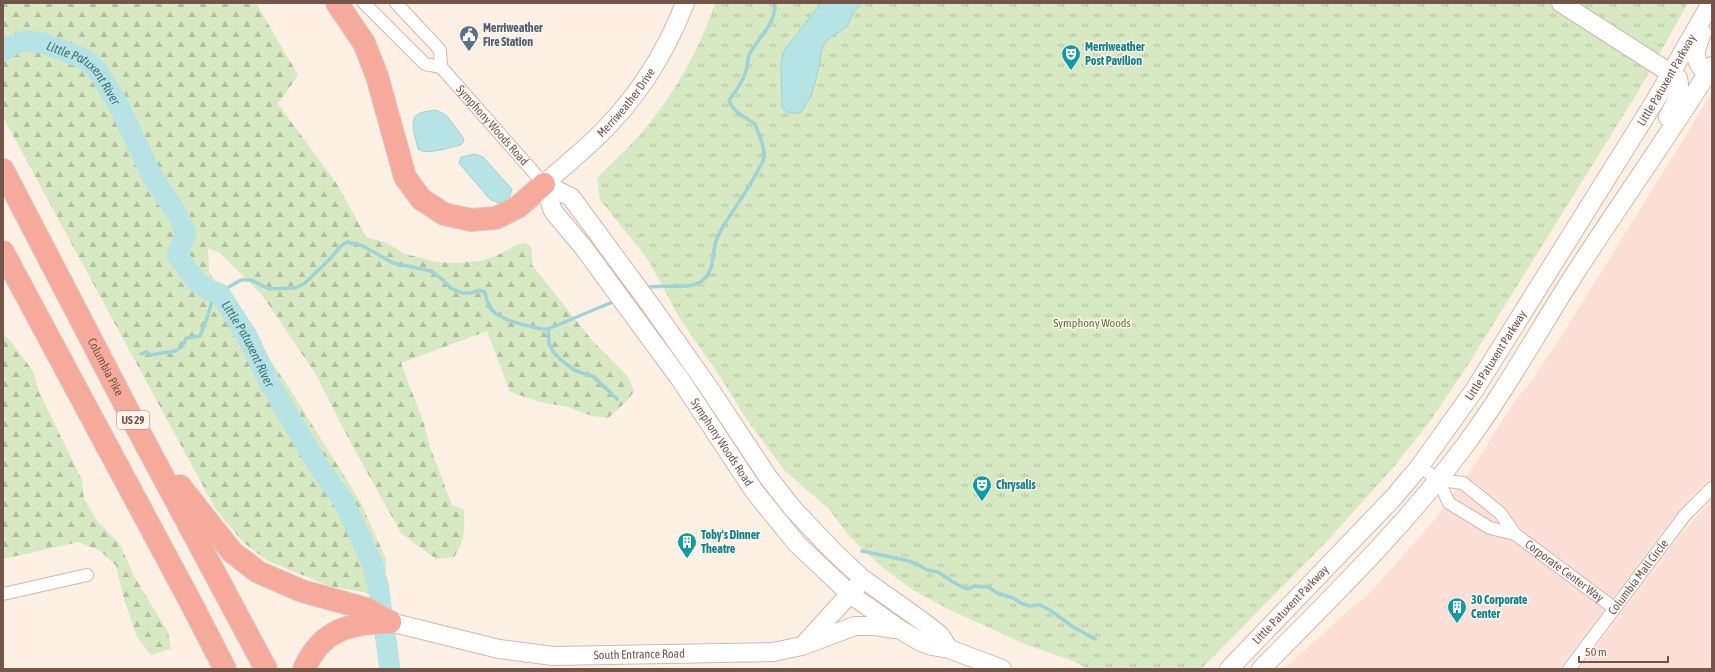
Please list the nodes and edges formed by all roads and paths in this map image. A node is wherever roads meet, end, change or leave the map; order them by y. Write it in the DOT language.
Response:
graph roads {
  1 [pos="337,3"];
  2 [pos="364,3"];
  3 [pos="396,3"];
  4 [pos="685,3"];
  5 [pos="1561,3"];
  6 [pos="1711,3"];
  7 [pos="1712,6"];
  8 [pos="441,67"];
  9 [pos="1709,70"];
  10 [pos="1671,72"];
  11 [pos="1626,146"];
  12 [pos="1648,164"];
  13 [pos="3,170"];
  14 [pos="544,184"];
  15 [pos="3,252"];
  16 [pos="1552,264"];
  17 [pos="1574,276"];
  18 [pos="3,277"];
  19 [pos="1562,294"];
  20 [pos="136,426"];
  21 [pos="722,444"];
  22 [pos="1420,466"];
  23 [pos="1438,480"];
  24 [pos="1712,488"];
  25 [pos="773,499"];
  26 [pos="1515,534"];
  27 [pos="87,575"];
  28 [pos="863,579"];
  29 [pos="3,594"];
  30 [pos="850,594"];
  31 [pos="190,601"];
  32 [pos="1614,608"];
  33 [pos="367,616"];
  34 [pos="390,622"];
  35 [pos="901,630"];
  36 [pos="802,646"];
  37 [pos="949,649"];
  38 [pos="225,669"];
  39 [pos="266,669"];
  40 [pos="304,669"];
  41 [pos="1002,669"];
  42 [pos="1229,669"];
  43 [pos="1261,669"];
  44 [pos="1568,669"];
  1 -- 14 [label="highway"];
  2 -- 8 [label="street"];
  3 -- 8 [label="street"];
  4 -- 14 [label="street, Merriweather Drive"];
  5 -- 10 [label="street"];
  6 -- 10 [label="street, Little Patuxent Parkway"];
  7 -- 9 [label="street"];
  8 -- 14 [label="street, Symphony Woods Road"];
  9 -- 12 [label="street, Little Patuxent Parkway"];
  10 -- 11 [label="street, Little Patuxent Parkway"];
  10 -- 12 [label="street"];
  11 -- 16 [label="street, Little Patuxent Parkway"];
  11 -- 17 [label="street"];
  12 -- 17 [label="street, Little Patuxent Parkway"];
  13 -- 20 [label="highway, Columbia Pike / US 29"];
  14 -- 21 [label="street, Symphony Woods Road"];
  14 -- 28 [label="street, Symphony Woods Road"];
  15 -- 31 [label="highway, US 29"];
  16 -- 19 [label="street"];
  16 -- 22 [label="street, Little Patuxent Parkway"];
  17 -- 19 [label="street, Little Patuxent Parkway"];
  18 -- 31 [label="highway"];
  19 -- 23 [label="street, Little Patuxent Parkway"];
  20 -- 33 [label="highway"];
  20 -- 39 [label="highway, Columbia Pike / US 29"];
  21 -- 25 [label="street"];
  21 -- 30 [label="street, Symphony Woods Road"];
  22 -- 23 [label="street, Corporate Center Way"];
  22 -- 42 [label="street, Little Patuxent Parkway"];
  23 -- 26 [label="street, Corporate Center Way"];
  23 -- 26 [label="street, Corporate Center Way"];
  23 -- 43 [label="street, Little Patuxent Parkway"];
  24 -- 32 [label="street, Columbia Mall Circle"];
  26 -- 32 [label="street, Corporate Center Way"];
  27 -- 29 [label="street"];
  28 -- 30 [label="street"];
  28 -- 37 [label="street, Symphony Woods Road"];
  30 -- 35 [label="street, Symphony Woods Road"];
  30 -- 36 [label="street"];
  31 -- 38 [label="highway, US 29"];
  32 -- 44 [label="street, Columbia Mall Circle"];
  33 -- 34 [label="highway"];
  33 -- 40 [label="highway"];
  34 -- 36 [label="street, South Entrance Road"];
  35 -- 36 [label="street, South Entrance Road"];
  35 -- 37 [label="street, Symphony Woods Road"];
  37 -- 41 [label="street, Symphony Woods Road"];
}
